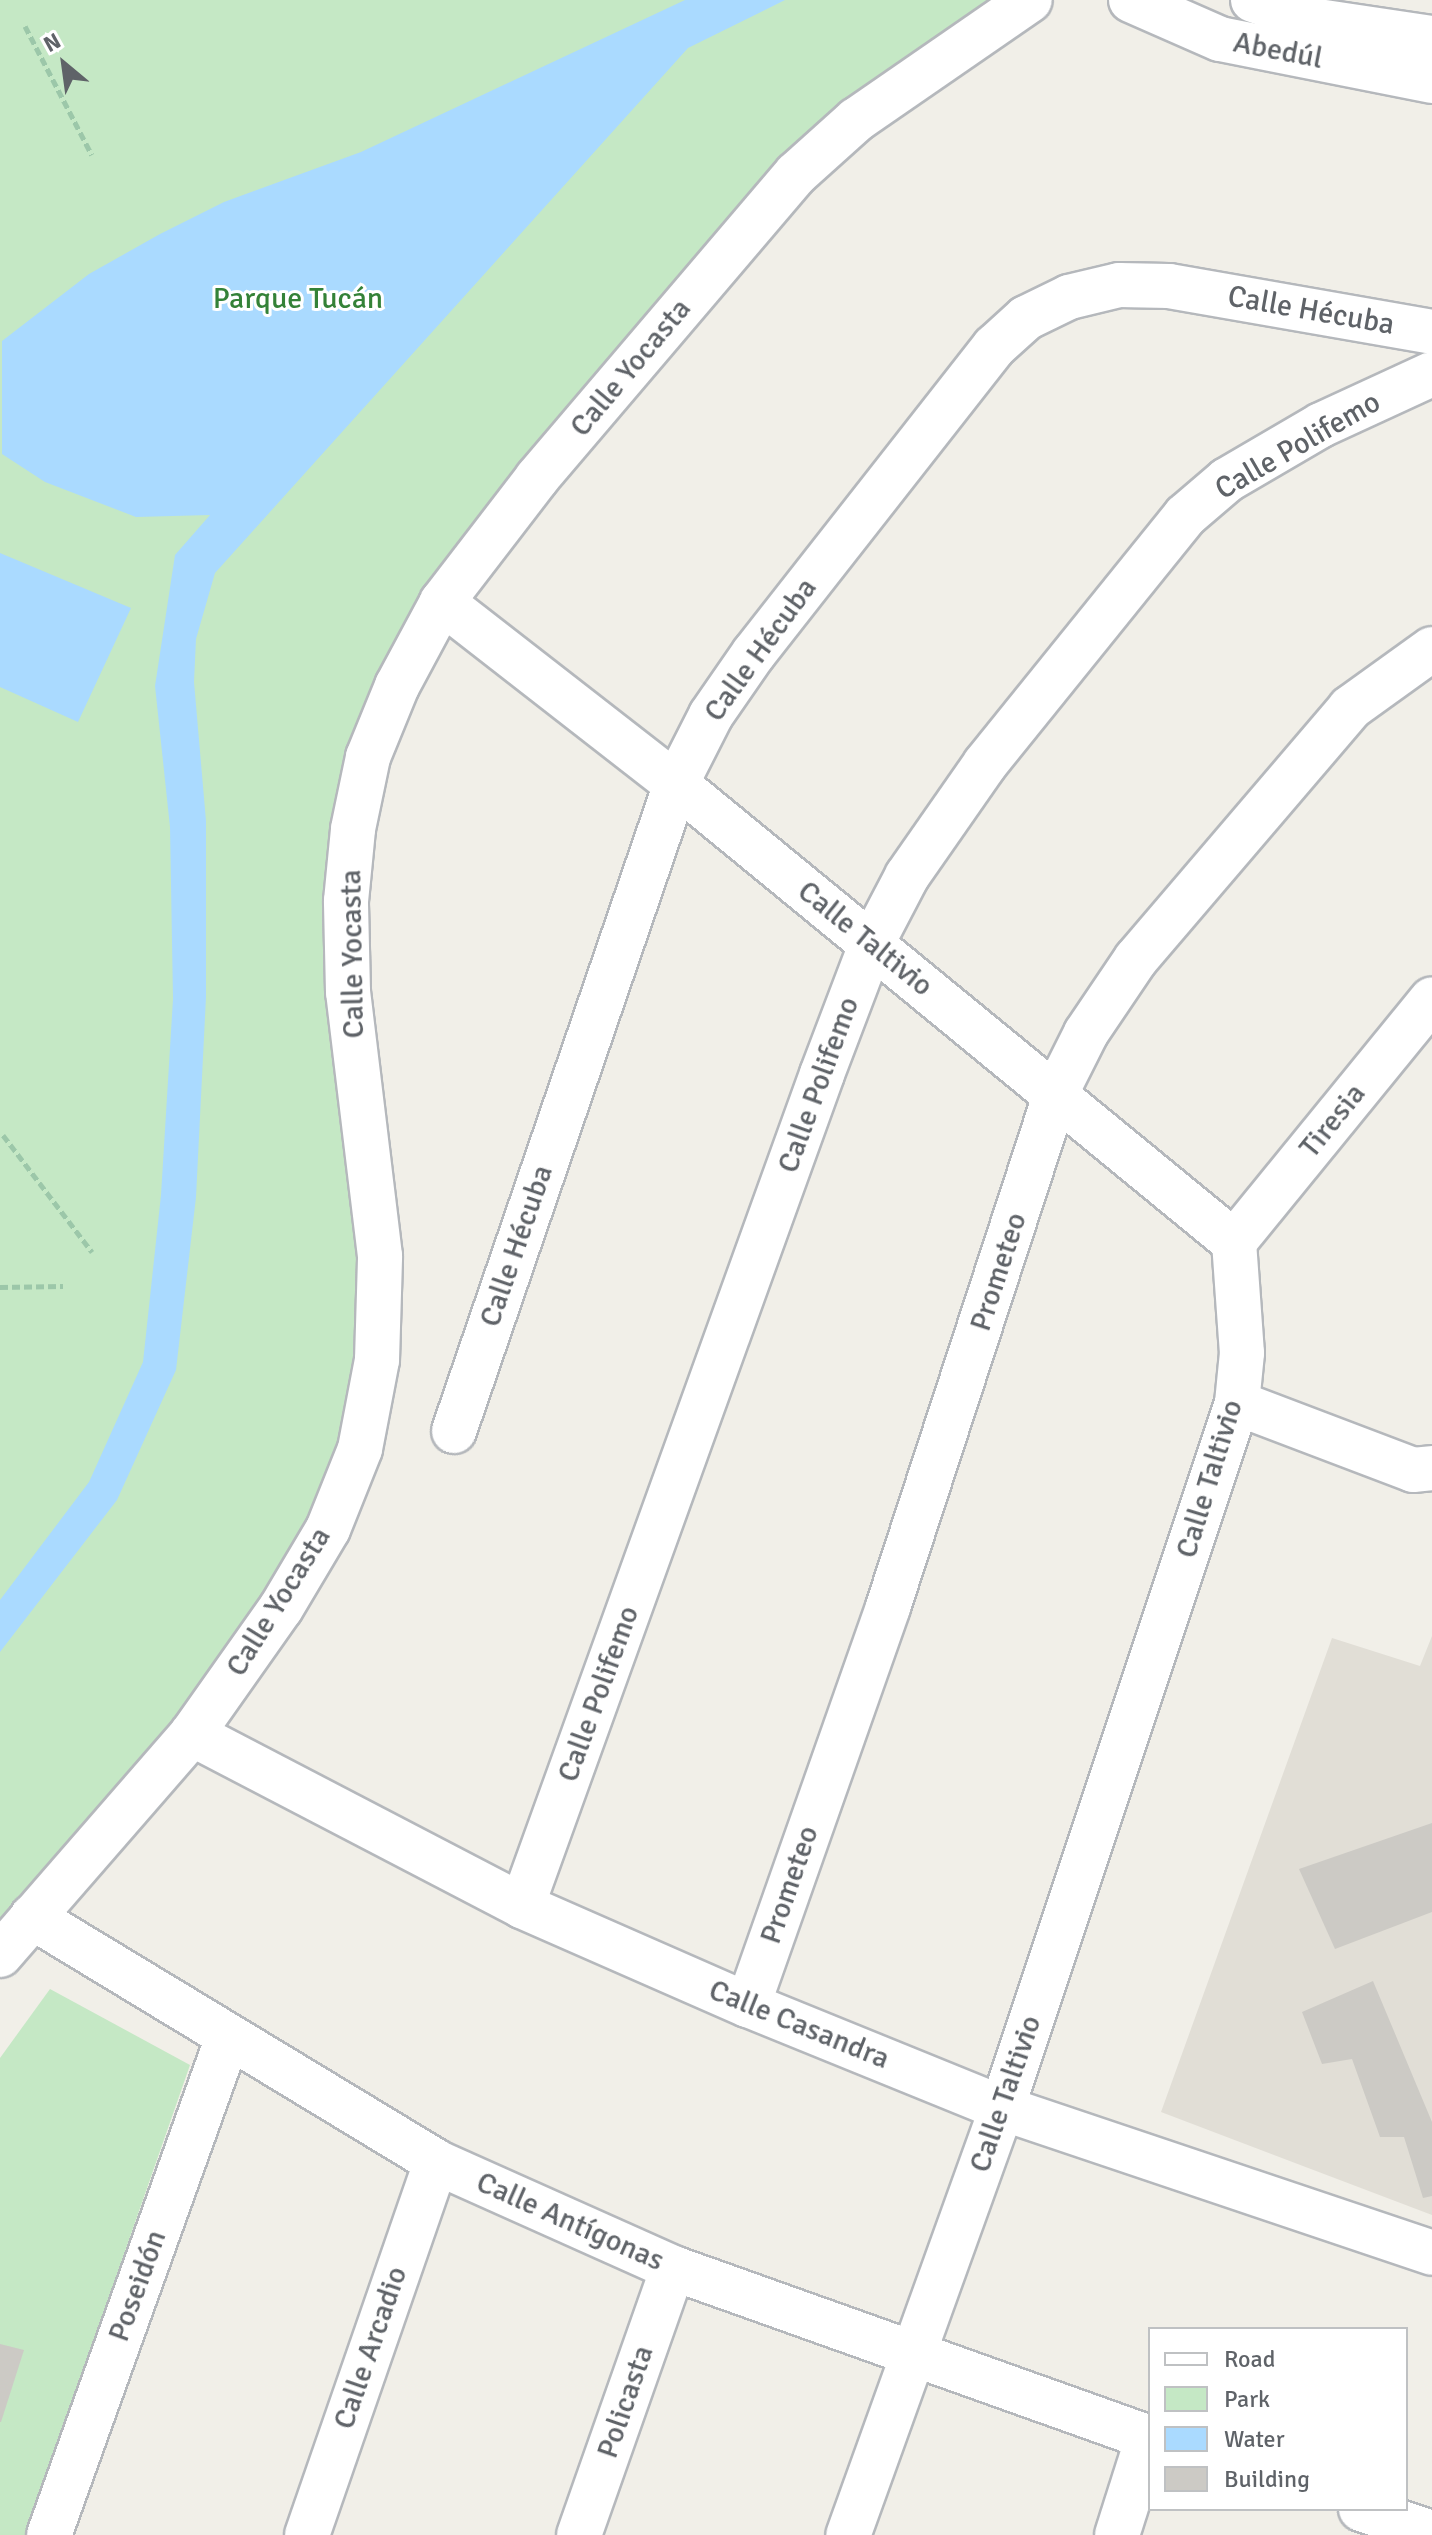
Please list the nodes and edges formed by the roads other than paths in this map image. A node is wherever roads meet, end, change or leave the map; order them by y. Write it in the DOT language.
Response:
graph roads {
  1 [pos="1030,0"];
  2 [pos="1131,0"];
  3 [pos="1253,0"];
  4 [pos="1432,38"];
  5 [pos="1432,81"];
  6 [pos="1432,332"];
  7 [pos="1432,374"];
  8 [pos="442,602"];
  9 [pos="1432,649"];
  10 [pos="676,784"];
  11 [pos="871,945"];
  12 [pos="1432,999"];
  13 [pos="1056,1093"];
  14 [pos="1234,1242"];
  15 [pos="1237,1403"];
  16 [pos="454,1431"];
  17 [pos="1423,1469"];
  18 [pos="192,1734"];
  19 [pos="522,1906"];
  20 [pos="32,1917"];
  21 [pos="0,1955"];
  22 [pos="748,2005"];
  23 [pos="228,2037"];
  24 [pos="1002,2108"];
  25 [pos="436,2162"];
  26 [pos="1432,2253"];
  27 [pos="673,2268"];
  28 [pos="913,2351"];
  29 [pos="1148,2437"];
  30 [pos="1148,2440"];
  31 [pos="49,2535"];
  32 [pos="307,2535"];
  33 [pos="579,2535"];
  34 [pos="848,2535"];
  35 [pos="1117,2535"];
  1 -- 8 [label="street, Calle Yocasta"];
  2 -- 5 [label="street, Abedúl"];
  3 -- 4 [label="street, Abedúl"];
  6 -- 10 [label="street, Calle Hécuba"];
  7 -- 11 [label="street, Calle Polifemo"];
  8 -- 10 [label="street, Calle Taltivio"];
  8 -- 18 [label="street, Calle Yocasta"];
  9 -- 13 [label="street, Prometeo"];
  10 -- 11 [label="street, Calle Taltivio"];
  10 -- 16 [label="street, Calle Hécuba"];
  11 -- 13 [label="street, Calle Taltivio"];
  11 -- 19 [label="street, Calle Polifemo"];
  12 -- 14 [label="street, Tiresia"];
  13 -- 14 [label="street, Calle Taltivio"];
  13 -- 22 [label="street, Prometeo"];
  14 -- 15 [label="street, Calle Taltivio"];
  15 -- 17 [label="street"];
  15 -- 24 [label="street, Calle Taltivio"];
  18 -- 19 [label="street, Calle Casandra"];
  18 -- 20 [label="street, Calle Yocasta"];
  19 -- 22 [label="street, Calle Casandra"];
  20 -- 21 [label="street, Calle Yocasta"];
  20 -- 23 [label="street, Calle Antígonas"];
  22 -- 24 [label="street, Calle Casandra"];
  23 -- 25 [label="street, Calle Antígonas"];
  23 -- 31 [label="street, Poseidón"];
  24 -- 26 [label="street, Calle Casandra"];
  24 -- 28 [label="street, Calle Taltivio"];
  25 -- 27 [label="street, Calle Antígonas"];
  25 -- 32 [label="street, Calle Arcadio"];
  27 -- 28 [label="street, Calle Antígonas"];
  27 -- 33 [label="street, Policasta"];
  28 -- 29 [label="street, Calle Antígonas"];
  28 -- 34 [label="street, Calle Taltivio"];
  30 -- 35 [label="street"];
}
